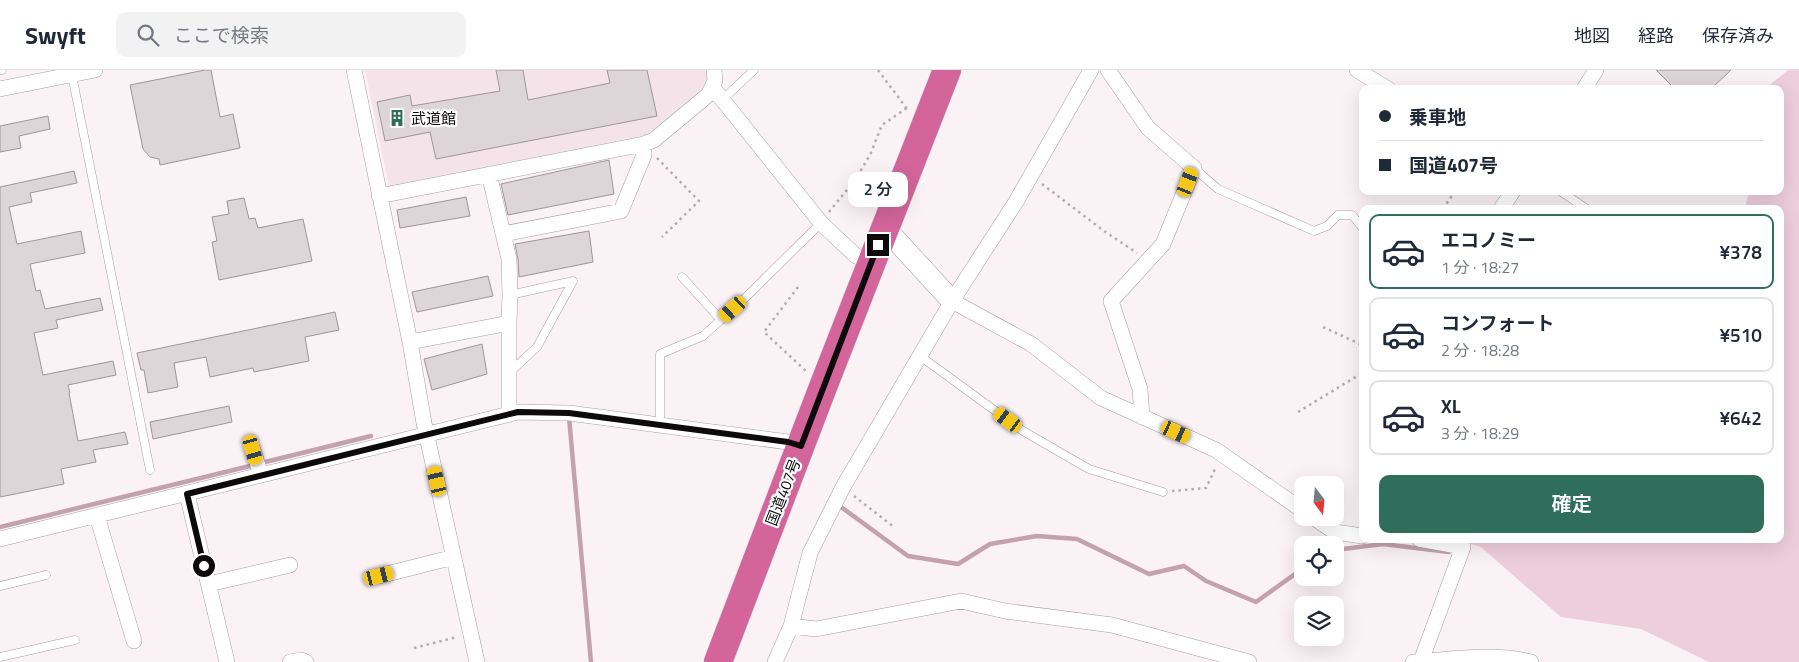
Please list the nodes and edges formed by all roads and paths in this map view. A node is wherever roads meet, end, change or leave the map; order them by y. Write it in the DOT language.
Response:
graph roads {
  1 [pos="96,70"];
  2 [pos="354,70"];
  3 [pos="714,70"];
  4 [pos="754,70"];
  5 [pos="878,70"];
  6 [pos="947,70"];
  7 [pos="1091,70"];
  8 [pos="1108,70"];
  9 [pos="1357,70"];
  10 [pos="1596,70"];
  11 [pos="72,75"];
  12 [pos="1381,85"];
  13 [pos="1587,85"];
  14 [pos="0,89"];
  15 [pos="717,94"];
  16 [pos="907,108"];
  17 [pos="923,130"];
  18 [pos="644,144"];
  19 [pos="1194,168"];
  20 [pos="489,174"];
  21 [pos="1031,176"];
  22 [pos="1566,195"];
  23 [pos="379,196"];
  24 [pos="1581,205"];
  25 [pos="821,223"];
  26 [pos="1359,223"];
  27 [pos="885,228"];
  28 [pos="503,234"];
  29 [pos="662,237"];
  30 [pos="1148,260"];
  31 [pos="872,262"];
  32 [pos="682,277"];
  33 [pos="798,287"];
  34 [pos="510,295"];
  35 [pos="952,301"];
  36 [pos="721,320"];
  37 [pos="509,323"];
  38 [pos="1323,327"];
  39 [pos="410,342"];
  40 [pos="1359,344"];
  41 [pos="920,356"];
  42 [pos="509,373"];
  43 [pos="1359,375"];
  44 [pos="822,387"];
  45 [pos="1298,412"];
  46 [pos="509,414"];
  47 [pos="1142,417"];
  48 [pos="660,425"];
  49 [pos="426,434"];
  50 [pos="801,446"];
  51 [pos="253,450"];
  52 [pos="1222,454"];
  53 [pos="150,470"];
  54 [pos="261,476"];
  55 [pos="843,487"];
  56 [pos="1163,492"];
  57 [pos="187,494"];
  58 [pos="1294,504"];
  59 [pos="97,516"];
  60 [pos="1326,526"];
  61 [pos="894,527"];
  62 [pos="1359,536"];
  63 [pos="0,539"];
  64 [pos="1441,543"];
  65 [pos="454,557"];
  66 [pos="290,565"];
  67 [pos="46,575"];
  68 [pos="379,576"];
  69 [pos="209,584"];
  70 [pos="0,586"];
  71 [pos="791,626"];
  72 [pos="471,634"];
  73 [pos="75,640"];
  74 [pos="134,641"];
  75 [pos="414,648"];
  76 [pos="0,657"];
  77 [pos="227,662"];
  78 [pos="290,662"];
  79 [pos="306,662"];
  80 [pos="477,662"];
  81 [pos="718,662"];
  82 [pos="775,662"];
  83 [pos="1249,662"];
  84 [pos="1410,662"];
  85 [pos="1421,662"];
  86 [pos="1531,662"];
  1 -- 11 [label="street"];
  2 -- 23 [label="street"];
  3 -- 15 [label="street"];
  4 -- 15 [label="lane"];
  5 -- 16 [label="path"];
  6 -- 17 [label="highway, 国道407号"];
  7 -- 21 [label="street"];
  8 -- 19 [label="street"];
  9 -- 12 [label="street"];
  10 -- 13 [label="street"];
  11 -- 14 [label="street"];
  11 -- 53 [label="lane"];
  15 -- 18 [label="street"];
  15 -- 25 [label="street"];
  16 -- 17 [label="path"];
  16 -- 25 [label="path"];
  17 -- 27 [label="highway, 国道407号"];
  18 -- 20 [label="street"];
  18 -- 28 [label="street"];
  18 -- 29 [label="path"];
  19 -- 26 [label="lane"];
  19 -- 30 [label="street"];
  20 -- 23 [label="street"];
  20 -- 28 [label="street"];
  21 -- 30 [label="path"];
  21 -- 35 [label="street"];
  22 -- 24 [label="lane"];
  23 -- 39 [label="street"];
  25 -- 31 [label="street"];
  25 -- 36 [label="lane"];
  27 -- 31 [label="highway, 国道407号"];
  27 -- 35 [label="street"];
  28 -- 34 [label="street"];
  30 -- 47 [label="street"];
  31 -- 44 [label="highway, 国道407号"];
  32 -- 36 [label="lane"];
  33 -- 44 [label="path"];
  34 -- 37 [label="street"];
  34 -- 42 [label="lane"];
  35 -- 41 [label="street"];
  35 -- 47 [label="street"];
  36 -- 48 [label="lane"];
  37 -- 39 [label="street"];
  37 -- 42 [label="street"];
  38 -- 40 [label="path"];
  39 -- 49 [label="street"];
  41 -- 55 [label="street"];
  41 -- 56 [label="lane"];
  42 -- 46 [label="street"];
  43 -- 45 [label="path"];
  44 -- 50 [label="highway, 国道407号"];
  46 -- 48 [label="street"];
  46 -- 49 [label="street"];
  47 -- 52 [label="street"];
  48 -- 50 [label="street"];
  49 -- 54 [label="street"];
  49 -- 65 [label="street"];
  50 -- 81 [label="highway, 国道407号"];
  51 -- 54 [label="street"];
  52 -- 56 [label="path"];
  52 -- 58 [label="street"];
  54 -- 57 [label="street"];
  55 -- 61 [label="path"];
  55 -- 71 [label="street"];
  57 -- 59 [label="street"];
  57 -- 69 [label="street"];
  59 -- 63 [label="street"];
  59 -- 74 [label="street"];
  60 -- 62 [label="street"];
  64 -- 85 [label="street"];
  65 -- 68 [label="street"];
  65 -- 72 [label="street"];
  66 -- 69 [label="street"];
  67 -- 70 [label="lane"];
  69 -- 77 [label="street"];
  71 -- 82 [label="street"];
  71 -- 83 [label="street"];
  72 -- 75 [label="path"];
  72 -- 80 [label="street"];
  73 -- 76 [label="lane"];
  78 -- 79 [label="street"];
  84 -- 85 [label="street"];
  85 -- 86 [label="street"];
}
